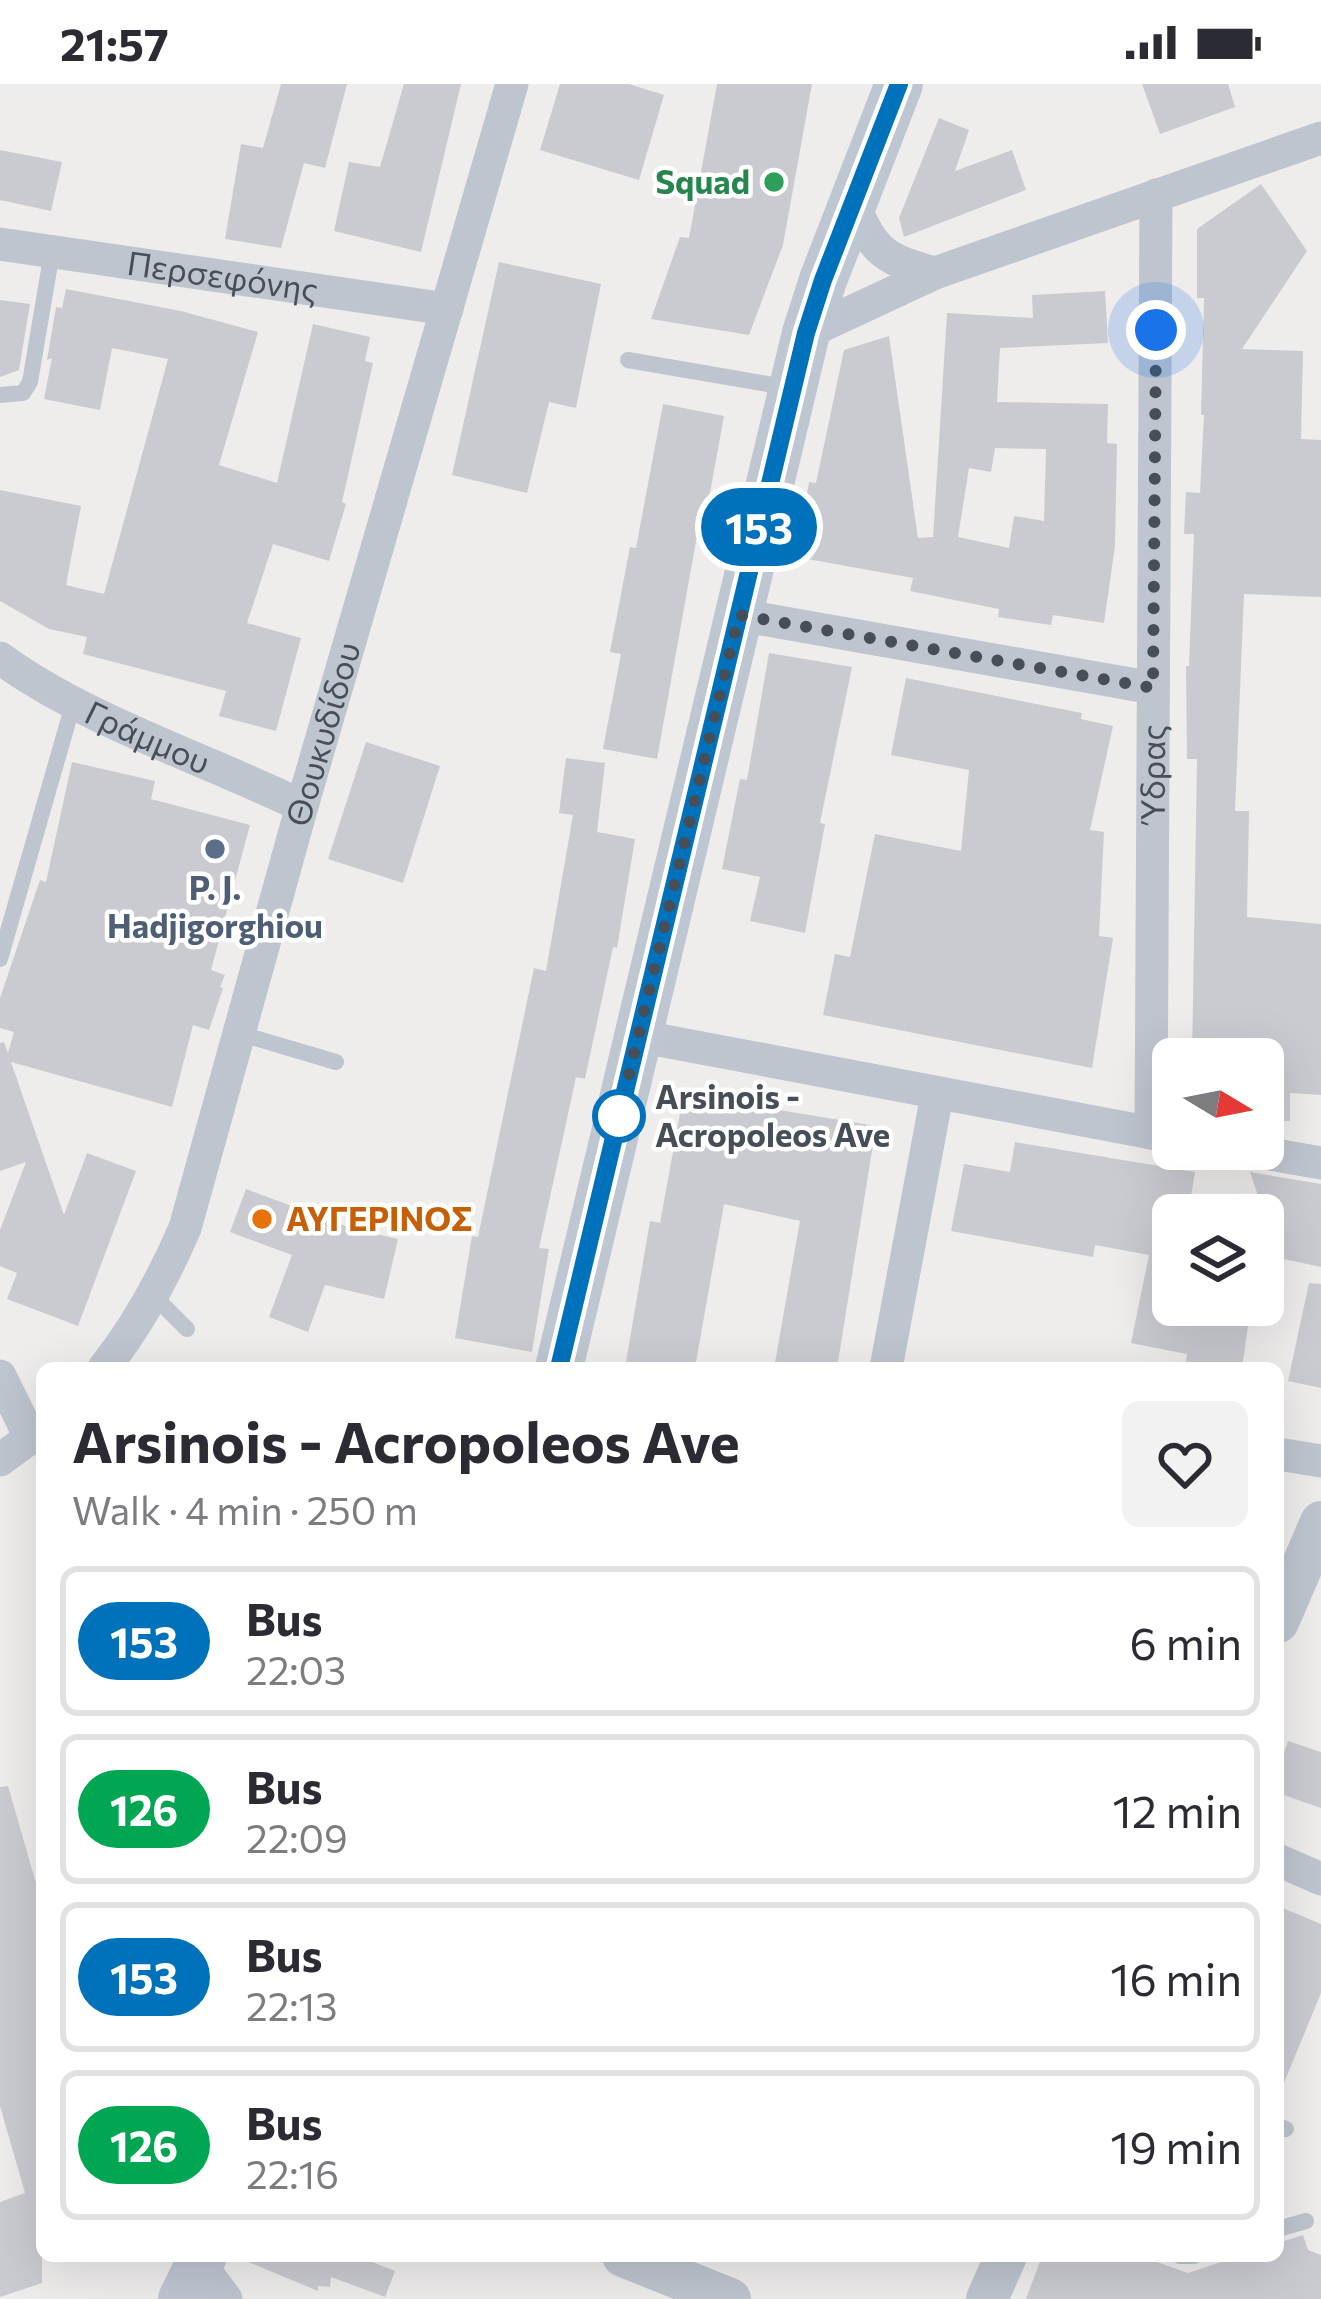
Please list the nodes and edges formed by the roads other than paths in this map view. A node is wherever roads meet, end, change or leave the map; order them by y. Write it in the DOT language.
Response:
graph roads {
  1 [pos="512,84"];
  2 [pos="899,84"];
  3 [pos="1321,138"];
  4 [pos="1156,196"];
  5 [pos="853,202"];
  6 [pos="0,244"];
  7 [pos="52,252"];
  8 [pos="935,273"];
  9 [pos="447,309"];
  10 [pos="806,333"];
  11 [pos="628,360"];
  12 [pos="792,388"];
  13 [pos="0,395"];
  14 [pos="739,615"];
  15 [pos="0,658"];
  16 [pos="1153,688"];
  17 [pos="74,700"];
  18 [pos="302,806"];
  19 [pos="0,959"];
  20 [pos="238,1034"];
  21 [pos="638,1036"];
  22 [pos="1160,1038"];
  23 [pos="335,1062"];
  24 [pos="937,1095"];
  25 [pos="1152,1133"];
  26 [pos="1284,1157"];
  27 [pos="1321,1163"];
  28 [pos="153,1295"];
  29 [pos="187,1329"];
  30 [pos="108,1362"];
  31 [pos="560,1362"];
  32 [pos="887,1362"];
  33 [pos="0,1376"];
  34 [pos="36,1434"];
  35 [pos="1284,1455"];
  36 [pos="0,1460"];
  37 [pos="1321,1461"];
  38 [pos="1321,1522"];
  39 [pos="1284,1608"];
  40 [pos="1284,1863"];
  41 [pos="1321,1879"];
  42 [pos="1306,2221"];
  43 [pos="1284,2227"];
  44 [pos="651,2262"];
  45 [pos="1003,2262"];
  46 [pos="730,2299"];
  47 [pos="988,2299"];
  1 -- 9 [label="street, Θουκυδίδου"];
  2 -- 5 [label="main road"];
  3 -- 4 [label="street"];
  4 -- 8 [label="street"];
  4 -- 16 [label="street, Ύδρας"];
  5 -- 8 [label="street"];
  5 -- 10 [label="main road"];
  6 -- 7 [label="street, Περσεφόνης"];
  7 -- 9 [label="street, Περσεφόνης"];
  7 -- 13 [label="lane"];
  8 -- 10 [label="street"];
  9 -- 18 [label="street, Θουκυδίδου"];
  10 -- 12 [label="main road"];
  11 -- 12 [label="lane"];
  12 -- 14 [label="main road"];
  14 -- 16 [label="street"];
  14 -- 21 [label="main road"];
  15 -- 17 [label="street, Γράμμου"];
  16 -- 22 [label="street, Ύδρας"];
  17 -- 18 [label="street, Γράμμου"];
  17 -- 19 [label="lane"];
  18 -- 20 [label="street, Θουκυδίδου"];
  20 -- 23 [label="lane"];
  20 -- 28 [label="street, Θουκυδίδου"];
  21 -- 24 [label="street"];
  21 -- 31 [label="main road"];
  24 -- 25 [label="street"];
  24 -- 32 [label="street"];
  26 -- 27 [label="street"];
  28 -- 29 [label="lane"];
  28 -- 30 [label="street, Θουκυδίδου"];
  33 -- 34 [label="street"];
  34 -- 36 [label="street"];
  35 -- 37 [label="street"];
  38 -- 39 [label="street"];
  40 -- 41 [label="street"];
  42 -- 43 [label="lane"];
  44 -- 46 [label="street"];
  45 -- 47 [label="street"];
}
